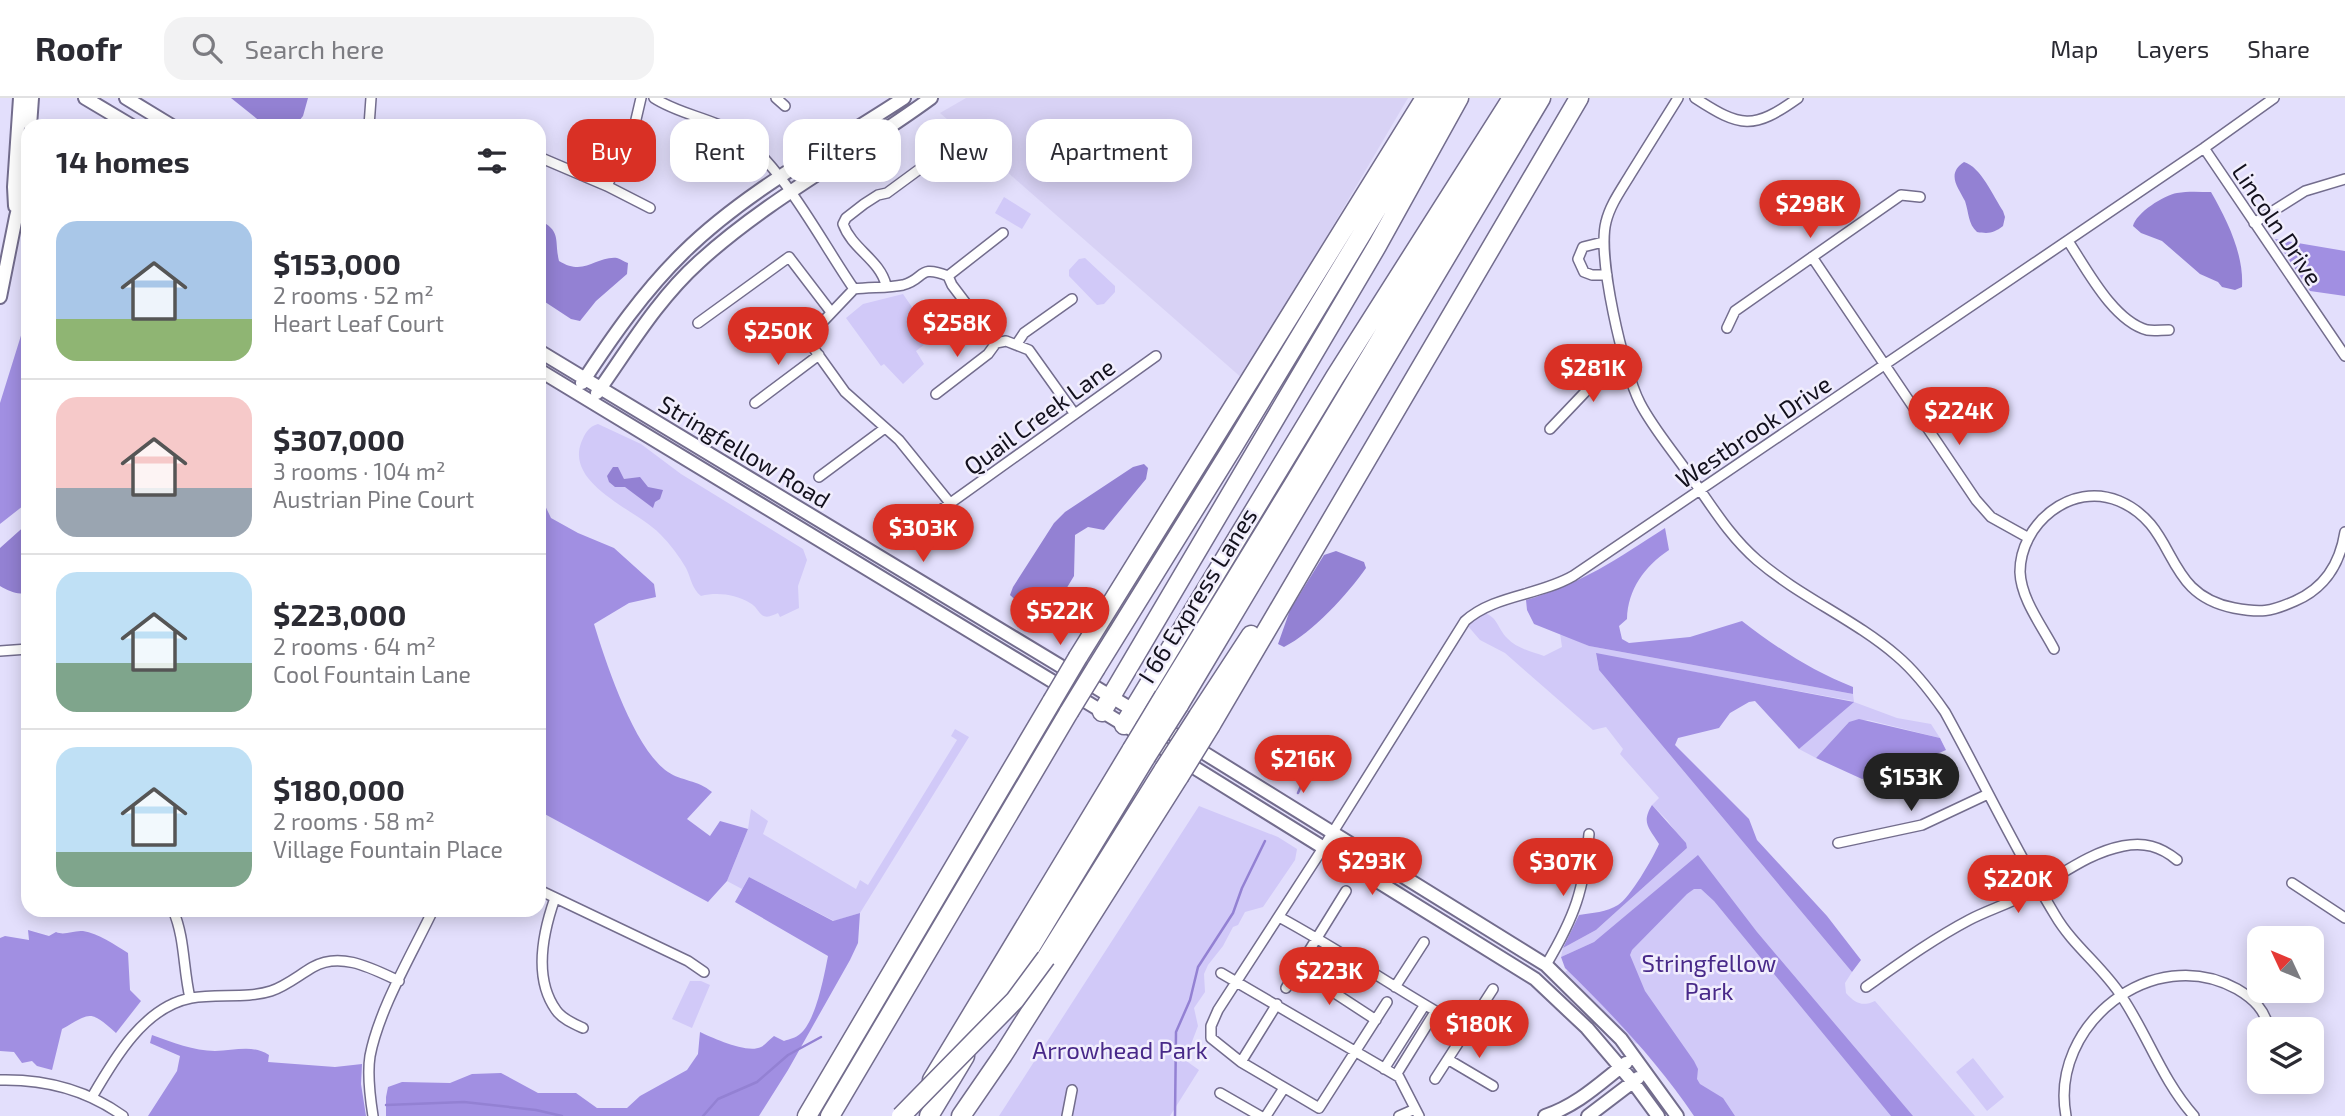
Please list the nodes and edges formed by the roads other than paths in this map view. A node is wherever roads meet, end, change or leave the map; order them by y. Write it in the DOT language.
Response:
graph roads {
  1 [pos="20,98"];
  2 [pos="32,98"];
  3 [pos="85,98"];
  4 [pos="126,98"];
  5 [pos="371,98"];
  6 [pos="641,98"];
  7 [pos="654,98"];
  8 [pos="776,98"];
  9 [pos="904,98"];
  10 [pos="931,98"];
  11 [pos="1412,98"];
  12 [pos="1425,98"];
  13 [pos="1444,98"];
  14 [pos="1459,98"];
  15 [pos="1512,98"];
  16 [pos="1525,98"];
  17 [pos="1541,98"];
  18 [pos="1579,98"];
  19 [pos="1678,98"];
  20 [pos="1695,98"];
  21 [pos="1798,98"];
  22 [pos="2274,98"];
  23 [pos="785,106"];
  24 [pos="30,119"];
  25 [pos="120,119"];
  26 [pos="160,119"];
  27 [pos="370,119"];
  28 [pos="2204,148"];
  29 [pos="546,160"];
  30 [pos="915,172"];
  31 [pos="1379,174"];
  32 [pos="780,178"];
  33 [pos="2345,179"];
  34 [pos="607,186"];
  35 [pos="790,193"];
  36 [pos="21,197"];
  37 [pos="1920,197"];
  38 [pos="650,208"];
  39 [pos="16,216"];
  40 [pos="2254,223"];
  41 [pos="1003,233"];
  42 [pos="2068,241"];
  43 [pos="1603,242"];
  44 [pos="1812,257"];
  45 [pos="1607,275"];
  46 [pos="948,276"];
  47 [pos="886,285"];
  48 [pos="854,289"];
  49 [pos="0,297"];
  50 [pos="1072,299"];
  51 [pos="831,313"];
  52 [pos="698,323"];
  53 [pos="1727,328"];
  54 [pos="2169,330"];
  55 [pos="996,343"];
  56 [pos="1016,345"];
  57 [pos="546,355"];
  58 [pos="819,355"];
  59 [pos="1156,356"];
  60 [pos="2345,356"];
  61 [pos="1886,364"];
  62 [pos="1626,365"];
  63 [pos="546,374"];
  64 [pos="585,379"];
  65 [pos="600,388"];
  66 [pos="576,393"];
  67 [pos="936,394"];
  68 [pos="591,401"];
  69 [pos="755,402"];
  70 [pos="1074,413"];
  71 [pos="886,428"];
  72 [pos="1550,429"];
  73 [pos="819,477"];
  74 [pos="1700,490"];
  75 [pos="950,503"];
  76 [pos="910,532"];
  77 [pos="2345,532"];
  78 [pos="2027,537"];
  79 [pos="21,649"];
  80 [pos="2054,649"];
  81 [pos="0,650"];
  82 [pos="1171,700"];
  83 [pos="1106,704"];
  84 [pos="1129,718"];
  85 [pos="1139,753"];
  86 [pos="1172,773"];
  87 [pos="1988,794"];
  88 [pos="1333,832"];
  89 [pos="1589,834"];
  90 [pos="1838,843"];
  91 [pos="1323,848"];
  92 [pos="2177,860"];
  93 [pos="2292,883"];
  94 [pos="2039,887"];
  95 [pos="1346,891"];
  96 [pos="546,894"];
  97 [pos="555,898"];
  98 [pos="1279,916"];
  99 [pos="176,917"];
  100 [pos="430,917"];
  101 [pos="2345,918"];
  102 [pos="1317,937"];
  103 [pos="1424,942"];
  104 [pos="1546,965"];
  105 [pos="1298,969"];
  106 [pos="704,972"];
  107 [pos="1221,974"];
  108 [pos="399,981"];
  109 [pos="1236,983"];
  110 [pos="1866,986"];
  111 [pos="1395,987"];
  112 [pos="1286,988"];
  113 [pos="1493,989"];
  114 [pos="2122,997"];
  115 [pos="190,998"];
  116 [pos="1387,1002"];
  117 [pos="1277,1004"];
  118 [pos="1424,1006"];
  119 [pos="1435,1012"];
  120 [pos="2267,1017"];
  121 [pos="1376,1020"];
  122 [pos="583,1028"];
  123 [pos="1467,1029"];
  124 [pos="1355,1052"];
  125 [pos="1635,1056"];
  126 [pos="1449,1060"];
  127 [pos="1241,1062"];
  128 [pos="1621,1067"];
  129 [pos="1384,1069"];
  130 [pos="1646,1071"];
  131 [pos="1396,1075"];
  132 [pos="1435,1079"];
  133 [pos="0,1080"];
  134 [pos="1633,1082"];
  135 [pos="1493,1086"];
  136 [pos="1284,1088"];
  137 [pos="1072,1090"];
  138 [pos="1220,1093"];
  139 [pos="92,1097"];
  140 [pos="1417,1112"];
  141 [pos="1550,1115"];
  142 [pos="123,1116"];
  143 [pos="373,1116"];
  144 [pos="807,1116"];
  145 [pos="830,1116"];
  146 [pos="901,1116"];
  147 [pos="910,1116"];
  148 [pos="929,1116"];
  149 [pos="961,1116"];
  150 [pos="1067,1116"];
  151 [pos="1259,1116"];
  152 [pos="1266,1116"];
  153 [pos="1399,1116"];
  154 [pos="1588,1116"];
  155 [pos="1658,1116"];
  156 [pos="1677,1116"];
  157 [pos="2066,1116"];
  158 [pos="2194,1116"];
  1 -- 39 [label="main road"];
  2 -- 24 [label="main road"];
  3 -- 25 [label="main road"];
  4 -- 26 [label="main road"];
  5 -- 27 [label="street"];
  6 -- 34 [label="street"];
  7 -- 32 [label="street"];
  8 -- 23 [label="street"];
  9 -- 32 [label="main road"];
  10 -- 35 [label="main road"];
  11 -- 31 [label="highway"];
  12 -- 31 [label="highway"];
  13 -- 145 [label="highway, I 66 Express Lanes, bridge"];
  14 -- 83 [label="highway"];
  15 -- 84 [label="highway"];
  16 -- 82 [label="highway, I 66 Express Lanes"];
  17 -- 82 [label="highway"];
  18 -- 86 [label="highway, bridge"];
  19 -- 43 [label="street"];
  20 -- 21 [label="street"];
  22 -- 28 [label="street, Westbrook Drive"];
  28 -- 40 [label="street, Lincoln Drive"];
  28 -- 42 [label="street, Westbrook Drive"];
  29 -- 34 [label="street"];
  30 -- 47 [label="street"];
  31 -- 144 [label="highway, bridge"];
  32 -- 35 [label="street"];
  32 -- 64 [label="main road"];
  33 -- 40 [label="street"];
  34 -- 38 [label="street"];
  35 -- 48 [label="street"];
  35 -- 65 [label="main road"];
  36 -- 39 [label="main road"];
  37 -- 44 [label="street"];
  39 -- 49 [label="main road"];
  40 -- 60 [label="street, Lincoln Drive"];
  41 -- 46 [label="street"];
  42 -- 54 [label="street"];
  42 -- 61 [label="street, Westbrook Drive"];
  43 -- 45 [label="street"];
  43 -- 45 [label="street"];
  44 -- 53 [label="street"];
  44 -- 61 [label="street"];
  45 -- 62 [label="street"];
  46 -- 47 [label="street"];
  46 -- 55 [label="street"];
  47 -- 48 [label="street"];
  48 -- 51 [label="street"];
  50 -- 56 [label="street"];
  51 -- 52 [label="street"];
  51 -- 58 [label="street"];
  55 -- 56 [label="street"];
  55 -- 67 [label="street"];
  56 -- 70 [label="street"];
  57 -- 64 [label="main road, Stringfellow Road"];
  58 -- 69 [label="street"];
  58 -- 71 [label="street"];
  59 -- 70 [label="street, Quail Creek Lane"];
  61 -- 74 [label="street, Westbrook Drive"];
  61 -- 78 [label="street"];
  62 -- 72 [label="street"];
  62 -- 74 [label="street"];
  63 -- 66 [label="main road, Stringfellow Road"];
  64 -- 65 [label="main road, Stringfellow Road"];
  64 -- 66 [label="main road"];
  65 -- 68 [label="main road"];
  65 -- 83 [label="main road, Stringfellow Road"];
  66 -- 68 [label="main road, Stringfellow Road"];
  68 -- 83 [label="main road, Stringfellow Road"];
  70 -- 75 [label="street, Quail Creek Lane"];
  71 -- 73 [label="street"];
  71 -- 75 [label="street"];
  74 -- 87 [label="street"];
  74 -- 88 [label="street, Westbrook Drive"];
  75 -- 76 [label="street, Quail Creek Lane"];
  77 -- 78 [label="street"];
  78 -- 80 [label="street"];
  79 -- 81 [label="street"];
  82 -- 85 [label="highway, bridge"];
  83 -- 84 [label="main road, Stringfellow Road"];
  84 -- 88 [label="main road, Stringfellow Road"];
  84 -- 91 [label="main road, Stringfellow Road"];
  85 -- 147 [label="highway"];
  85 -- 148 [label="highway"];
  86 -- 146 [label="highway, bridge"];
  86 -- 149 [label="highway"];
  87 -- 90 [label="street"];
  87 -- 94 [label="street"];
  88 -- 91 [label="street, Westbrook Drive"];
  88 -- 104 [label="main road, Stringfellow Road"];
  89 -- 104 [label="street"];
  91 -- 98 [label="street, Westbrook Drive"];
  91 -- 128 [label="main road, Stringfellow Road"];
  92 -- 94 [label="street"];
  93 -- 101 [label="street"];
  94 -- 110 [label="street"];
  94 -- 114 [label="street"];
  95 -- 102 [label="street"];
  96 -- 97 [label="street"];
  97 -- 106 [label="street"];
  97 -- 122 [label="street"];
  98 -- 102 [label="street"];
  98 -- 109 [label="street, Westbrook Drive"];
  99 -- 115 [label="street"];
  100 -- 108 [label="street"];
  102 -- 105 [label="street"];
  102 -- 111 [label="street"];
  103 -- 111 [label="street"];
  104 -- 125 [label="main road, Stringfellow Road"];
  105 -- 112 [label="street"];
  105 -- 121 [label="street"];
  107 -- 109 [label="street"];
  108 -- 115 [label="street"];
  108 -- 143 [label="street"];
  109 -- 117 [label="street"];
  109 -- 127 [label="street, Westbrook Drive"];
  111 -- 118 [label="street"];
  113 -- 123 [label="street"];
  114 -- 120 [label="street"];
  114 -- 157 [label="street"];
  114 -- 158 [label="street"];
  115 -- 139 [label="street"];
  116 -- 121 [label="street"];
  117 -- 124 [label="street"];
  117 -- 127 [label="street"];
  118 -- 119 [label="street"];
  118 -- 129 [label="street"];
  119 -- 123 [label="street"];
  119 -- 131 [label="street"];
  121 -- 124 [label="street"];
  123 -- 126 [label="street"];
  124 -- 129 [label="street"];
  124 -- 136 [label="street"];
  125 -- 128 [label="main road"];
  125 -- 130 [label="main road, Stringfellow Road"];
  126 -- 132 [label="street"];
  126 -- 135 [label="street"];
  127 -- 136 [label="street"];
  128 -- 134 [label="main road, Stringfellow Road"];
  128 -- 141 [label="main road"];
  129 -- 131 [label="street"];
  130 -- 134 [label="main road"];
  130 -- 156 [label="main road, Stringfellow Road"];
  131 -- 140 [label="street"];
  133 -- 139 [label="street"];
  134 -- 154 [label="main road"];
  134 -- 155 [label="main road, Stringfellow Road"];
  136 -- 152 [label="street"];
  137 -- 150 [label="street"];
  138 -- 151 [label="street"];
  139 -- 142 [label="street"];
  140 -- 153 [label="street"];
}
